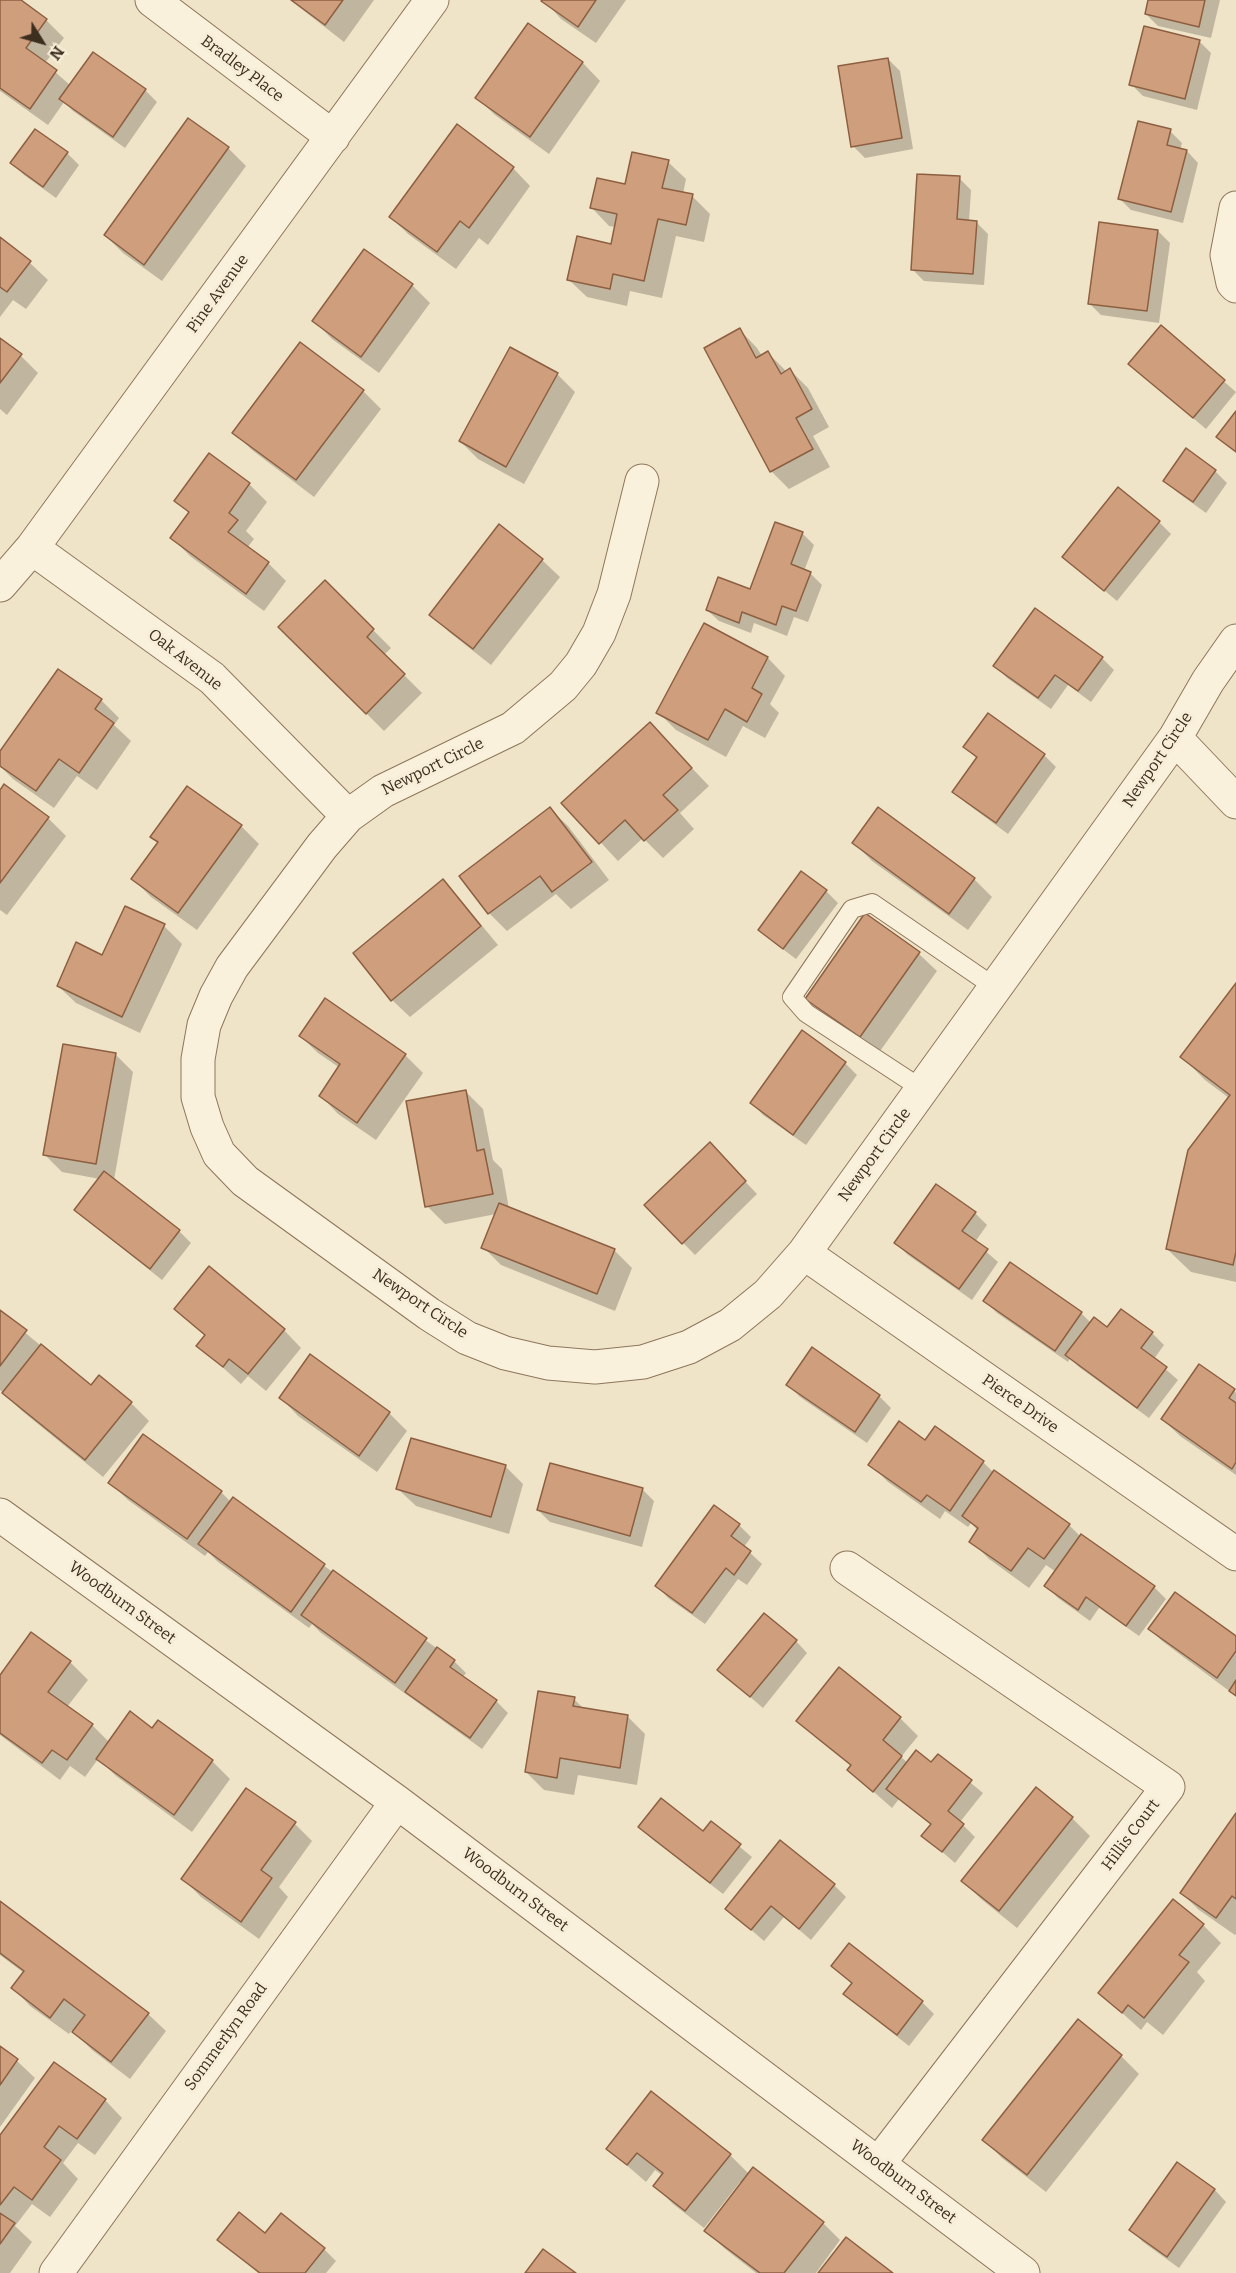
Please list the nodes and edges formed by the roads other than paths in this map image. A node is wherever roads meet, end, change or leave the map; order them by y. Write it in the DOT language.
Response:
graph roads {
  1 [pos="152,0"];
  2 [pos="432,0"];
  3 [pos="333,137"];
  4 [pos="1236,208"];
  5 [pos="1236,286"];
  6 [pos="642,482"];
  7 [pos="32,548"];
  8 [pos="0,585"];
  9 [pos="1236,641"];
  10 [pos="1175,738"];
  11 [pos="1236,802"];
  12 [pos="348,816"];
  13 [pos="996,988"];
  14 [pos="922,1089"];
  15 [pos="804,1253"];
  16 [pos="0,1515"];
  17 [pos="1236,1554"];
  18 [pos="847,1568"];
  19 [pos="397,1802"];
  20 [pos="879,2163"];
  21 [pos="56,2273"];
  22 [pos="1023,2273"];
  1 -- 3 [label="street, Bradley Place"];
  2 -- 3 [label="street, Pine Avenue"];
  3 -- 7 [label="street, Pine Avenue"];
  4 -- 5 [label="street"];
  6 -- 12 [label="street, Newport Circle"];
  7 -- 8 [label="street, Pine Avenue"];
  7 -- 12 [label="street, Oak Avenue"];
  9 -- 10 [label="street, Newport Circle"];
  10 -- 11 [label="street"];
  10 -- 13 [label="street, Newport Circle"];
  12 -- 15 [label="street, Newport Circle"];
  13 -- 14 [label="street, Newport Circle"];
  13 -- 14 [label="lane"];
  14 -- 15 [label="street, Newport Circle"];
  15 -- 17 [label="street, Pierce Drive"];
  16 -- 19 [label="street, Woodburn Street"];
  18 -- 20 [label="street, Hillis Court"];
  19 -- 20 [label="street, Woodburn Street"];
  19 -- 21 [label="street, Sommerlyn Road"];
  20 -- 22 [label="street, Woodburn Street"];
}
